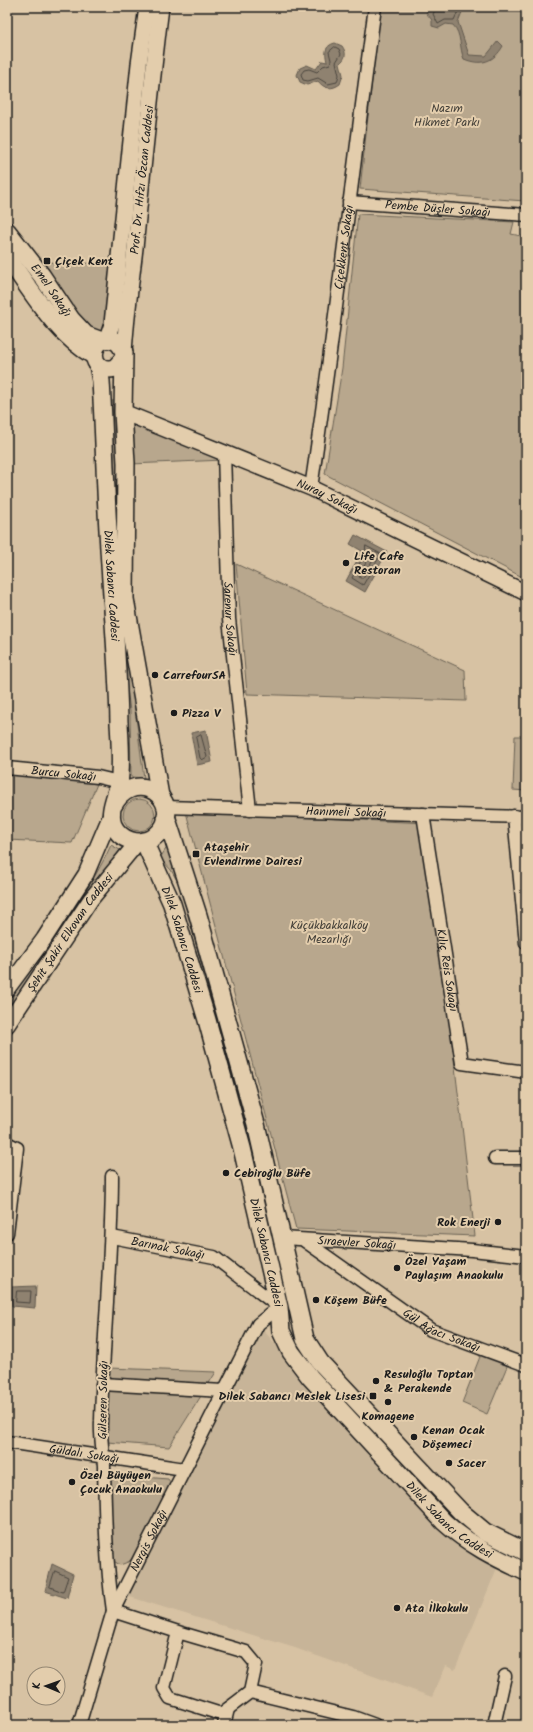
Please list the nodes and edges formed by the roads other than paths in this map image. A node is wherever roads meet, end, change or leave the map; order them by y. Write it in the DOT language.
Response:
graph roads {
  1 [pos="147,7"];
  2 [pos="161,7"];
  3 [pos="375,7"];
  4 [pos="349,202"];
  5 [pos="526,216"];
  6 [pos="7,231"];
  7 [pos="7,257"];
  8 [pos="105,340"];
  9 [pos="124,355"];
  10 [pos="96,360"];
  11 [pos="123,412"];
  12 [pos="224,452"];
  13 [pos="311,488"];
  14 [pos="526,593"];
  15 [pos="7,768"];
  16 [pos="119,782"];
  17 [pos="164,806"];
  18 [pos="112,810"];
  19 [pos="250,810"];
  20 [pos="423,814"];
  21 [pos="520,816"];
  22 [pos="140,842"];
  23 [pos="526,943"];
  24 [pos="7,989"];
  25 [pos="7,1026"];
  26 [pos="526,1072"];
  27 [pos="12,1145"];
  28 [pos="495,1158"];
  29 [pos="526,1158"];
  30 [pos="112,1176"];
  31 [pos="7,1233"];
  32 [pos="112,1237"];
  33 [pos="283,1238"];
  34 [pos="304,1241"];
  35 [pos="526,1256"];
  36 [pos="279,1307"];
  37 [pos="526,1365"];
  38 [pos="102,1384"];
  39 [pos="223,1390"];
  40 [pos="7,1442"];
  41 [pos="104,1456"];
  42 [pos="184,1469"];
  43 [pos="526,1552"];
  44 [pos="526,1572"];
  45 [pos="113,1611"];
  46 [pos="178,1632"];
  47 [pos="505,1676"];
  48 [pos="250,1692"];
  49 [pos="228,1709"];
  50 [pos="79,1725"];
  51 [pos="224,1725"];
  52 [pos="375,1725"];
  53 [pos="494,1725"];
  1 -- 8 [label="street, Prof. Dr. Hıfzı Özcan Caddesi"];
  2 -- 9 [label="street, Prof. Dr. Hıfzı Özcan Caddesi"];
  3 -- 4 [label="street, Çiçekkent Sokağı"];
  4 -- 5 [label="street, Pembe Düşler Sokağı"];
  4 -- 13 [label="street, Çiçekkent Sokağı"];
  6 -- 8 [label="main road, Emel Sokağı"];
  7 -- 10 [label="main road, Emel Sokağı"];
  8 -- 9 [label="main road"];
  8 -- 10 [label="main road"];
  9 -- 10 [label="main road"];
  9 -- 11 [label="main road, Dilek Sabancı Caddesi"];
  10 -- 16 [label="main road, Dilek Sabancı Caddesi"];
  11 -- 12 [label="street, Nuray Sokağı"];
  11 -- 17 [label="main road, Dilek Sabancı Caddesi"];
  12 -- 13 [label="street, Nuray Sokağı"];
  12 -- 19 [label="street, Sarenur Sokağı"];
  13 -- 14 [label="street, Nuray Sokağı"];
  15 -- 16 [label="street, Burcu Sokağı"];
  16 -- 18 [label="main road, Dilek Sabancı Caddesi"];
  17 -- 18 [label="main road"];
  17 -- 19 [label="street, Hanımeli Sokağı"];
  17 -- 22 [label="main road"];
  17 -- 33 [label="main road, Dilek Sabancı Caddesi"];
  18 -- 22 [label="main road"];
  18 -- 24 [label="street, Şehit Şakir Elkovan Caddesi"];
  19 -- 20 [label="street, Hanımeli Sokağı"];
  20 -- 21 [label="street, Hanımeli Sokağı"];
  20 -- 26 [label="street, Kılıç Reis Sokağı"];
  21 -- 23 [label="street"];
  22 -- 25 [label="street, Şehit Şakir Elkovan Caddesi"];
  22 -- 36 [label="main road, Dilek Sabancı Caddesi"];
  27 -- 31 [label="street"];
  28 -- 29 [label="street"];
  30 -- 32 [label="street, Gülseren Sokağı"];
  32 -- 36 [label="street, Barınak Sokağı"];
  32 -- 38 [label="street, Gülseren Sokağı"];
  33 -- 34 [label="street, Sıraevler Sokağı"];
  33 -- 43 [label="main road, Dilek Sabancı Caddesi"];
  34 -- 35 [label="street, Sıraevler Sokağı"];
  34 -- 37 [label="street, Gül Ağacı Sokağı"];
  36 -- 39 [label="street, Nergis Sokağı"];
  36 -- 44 [label="main road, Dilek Sabancı Caddesi"];
  38 -- 39 [label="street"];
  38 -- 41 [label="street, Gülseren Sokağı"];
  39 -- 42 [label="street, Nergis Sokağı"];
  40 -- 41 [label="street, Güldalı Sokağı"];
  41 -- 42 [label="street, Güldalı Sokağı"];
  41 -- 45 [label="street, Gülseren Sokağı"];
  42 -- 45 [label="street, Nergis Sokağı"];
  45 -- 46 [label="street"];
  45 -- 50 [label="street, Nergis Sokağı"];
  46 -- 48 [label="street"];
  46 -- 49 [label="street"];
  47 -- 53 [label="street"];
  48 -- 49 [label="street"];
  48 -- 52 [label="street"];
  49 -- 51 [label="street"];
}
